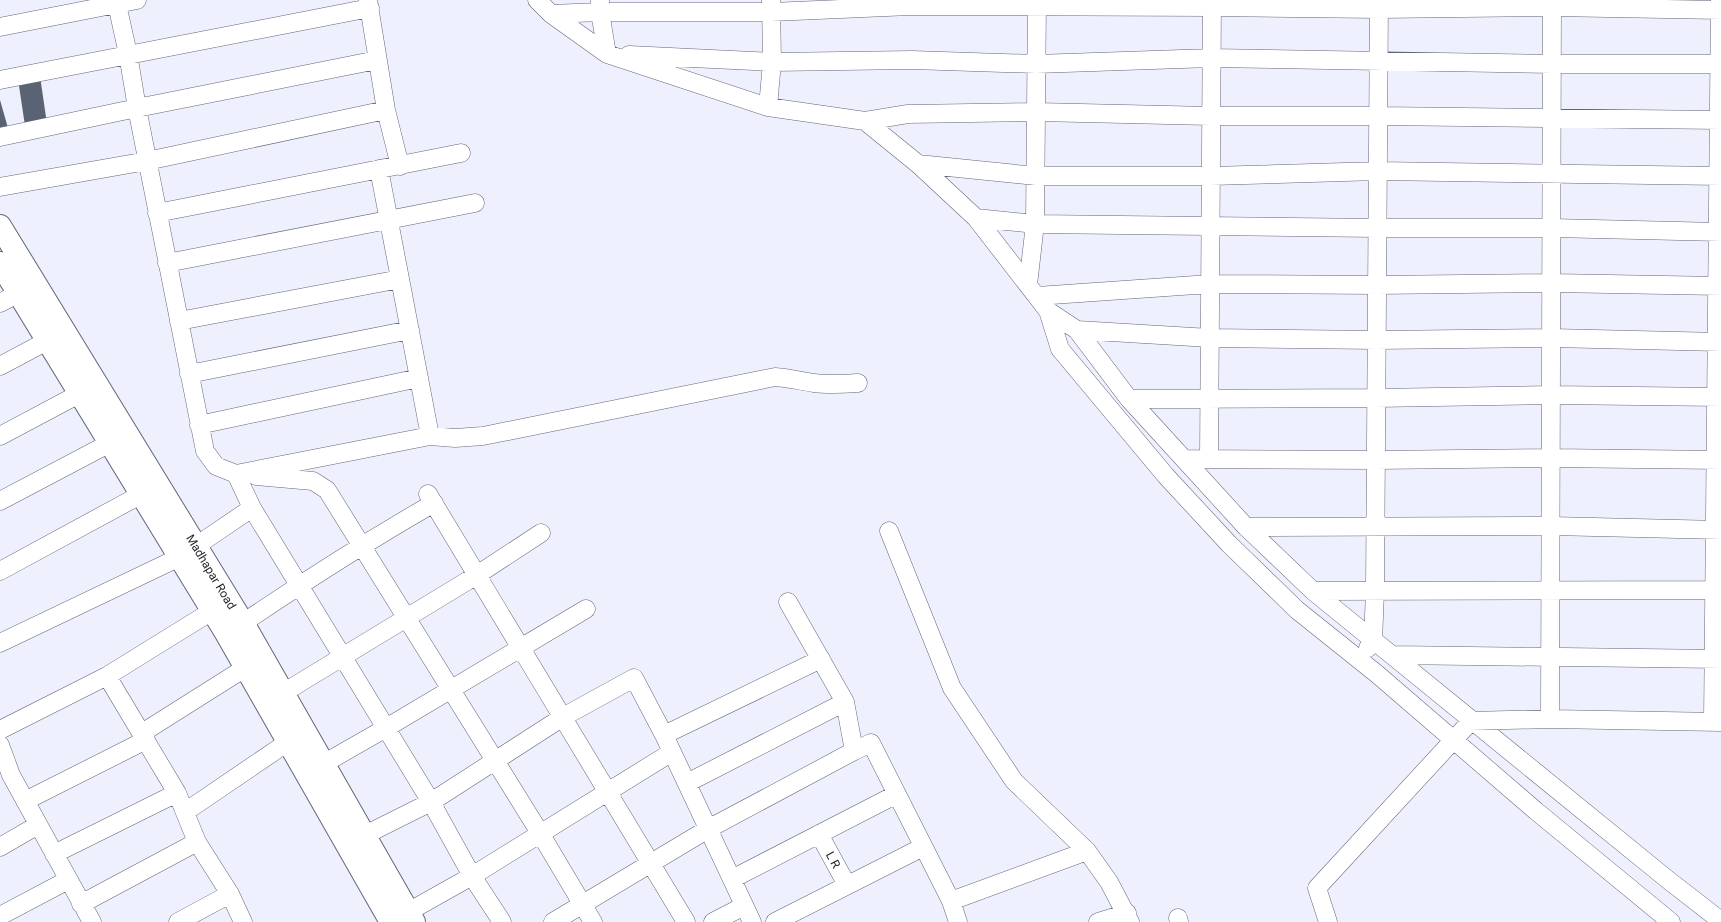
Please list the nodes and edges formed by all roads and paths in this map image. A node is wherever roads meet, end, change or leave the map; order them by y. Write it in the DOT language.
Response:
graph roads {
  1 [pos="137,0"];
  2 [pos="537,0"];
  3 [pos="116,2"];
  4 [pos="1037,3"];
  5 [pos="1212,3"];
  6 [pos="370,4"];
  7 [pos="1552,4"];
  8 [pos="1379,5"];
  9 [pos="600,6"];
  10 [pos="771,6"];
  11 [pos="1720,7"];
  12 [pos="551,14"];
  13 [pos="0,27"];
  14 [pos="128,54"];
  15 [pos="607,54"];
  16 [pos="1212,58"];
  17 [pos="377,60"];
  18 [pos="1378,60"];
  19 [pos="772,62"];
  20 [pos="1036,64"];
  21 [pos="1552,64"];
  22 [pos="1720,64"];
  23 [pos="0,80"];
  24 [pos="768,107"];
  25 [pos="137,108"];
  26 [pos="386,110"];
  27 [pos="1037,112"];
  28 [pos="1211,116"];
  29 [pos="1378,116"];
  30 [pos="1552,118"];
  31 [pos="1720,120"];
  32 [pos="865,121"];
  33 [pos="0,137"];
  34 [pos="461,153"];
  35 [pos="147,161"];
  36 [pos="918,164"];
  37 [pos="400,166"];
  38 [pos="378,169"];
  39 [pos="1378,171"];
  40 [pos="1552,173"];
  41 [pos="1036,176"];
  42 [pos="1211,176"];
  43 [pos="1720,176"];
  44 [pos="0,187"];
  45 [pos="475,203"];
  46 [pos="158,213"];
  47 [pos="976,218"];
  48 [pos="388,220"];
  49 [pos="1036,224"];
  50 [pos="0,226"];
  51 [pos="1210,226"];
  52 [pos="1377,228"];
  53 [pos="1552,228"];
  54 [pos="1719,232"];
  55 [pos="0,263"];
  56 [pos="167,263"];
  57 [pos="400,279"];
  58 [pos="1552,283"];
  59 [pos="1210,284"];
  60 [pos="1377,285"];
  61 [pos="1719,286"];
  62 [pos="1032,290"];
  63 [pos="10,298"];
  64 [pos="1048,311"];
  65 [pos="179,321"];
  66 [pos="410,330"];
  67 [pos="1077,330"];
  68 [pos="1210,338"];
  69 [pos="1552,338"];
  70 [pos="1377,340"];
  71 [pos="47,342"];
  72 [pos="1719,342"];
  73 [pos="0,366"];
  74 [pos="189,374"];
  75 [pos="419,378"];
  76 [pos="858,383"];
  77 [pos="79,394"];
  78 [pos="1551,395"];
  79 [pos="1719,397"];
  80 [pos="1209,398"];
  81 [pos="1376,398"];
  82 [pos="1129,399"];
  83 [pos="199,425"];
  84 [pos="0,436"];
  85 [pos="430,436"];
  86 [pos="110,443"];
  87 [pos="1551,458"];
  88 [pos="1209,459"];
  89 [pos="1185,460"];
  90 [pos="1376,460"];
  91 [pos="1718,460"];
  92 [pos="236,474"];
  93 [pos="142,494"];
  94 [pos="0,502"];
  95 [pos="252,508"];
  96 [pos="1551,526"];
  97 [pos="1246,527"];
  98 [pos="1376,528"];
  99 [pos="1718,530"];
  100 [pos="888,531"];
  101 [pos="541,533"];
  102 [pos="361,545"];
  103 [pos="188,552"];
  104 [pos="0,572"];
  105 [pos="477,575"];
  106 [pos="299,584"];
  107 [pos="1718,590"];
  108 [pos="1375,591"];
  109 [pos="1551,591"];
  110 [pos="1313,592"];
  111 [pos="788,602"];
  112 [pos="586,609"];
  113 [pos="212,611"];
  114 [pos="406,618"];
  115 [pos="243,623"];
  116 [pos="1373,642"];
  117 [pos="0,643"];
  118 [pos="521,647"];
  119 [pos="1392,655"];
  120 [pos="342,656"];
  121 [pos="1550,657"];
  122 [pos="1718,659"];
  123 [pos="821,660"];
  124 [pos="1358,660"];
  125 [pos="245,668"];
  126 [pos="107,676"];
  127 [pos="450,689"];
  128 [pos="283,693"];
  129 [pos="845,702"];
  130 [pos="563,717"];
  131 [pos="1550,719"];
  132 [pos="1472,721"];
  133 [pos="1717,722"];
  134 [pos="386,728"];
  135 [pos="0,730"];
  136 [pos="664,735"];
  137 [pos="144,736"];
  138 [pos="1454,740"];
  139 [pos="288,742"];
  140 [pos="0,745"];
  141 [pos="854,751"];
  142 [pos="672,752"];
  143 [pos="495,761"];
  144 [pos="324,764"];
  145 [pos="5,778"];
  146 [pos="687,783"];
  147 [pos="608,792"];
  148 [pos="177,793"];
  149 [pos="897,794"];
  150 [pos="25,801"];
  151 [pos="431,802"];
  152 [pos="184,812"];
  153 [pos="38,825"];
  154 [pos="708,829"];
  155 [pos="540,833"];
  156 [pos="819,834"];
  157 [pos="365,835"];
  158 [pos="197,842"];
  159 [pos="0,846"];
  160 [pos="923,846"];
  161 [pos="1087,851"];
  162 [pos="54,854"];
  163 [pos="651,864"];
  164 [pos="472,876"];
  165 [pos="732,879"];
  166 [pos="68,880"];
  167 [pos="847,885"];
  168 [pos="230,894"];
  169 [pos="951,901"];
  170 [pos="82,904"];
  171 [pos="582,904"];
  172 [pos="744,906"];
  173 [pos="0,916"];
  174 [pos="1129,918"];
  175 [pos="404,919"];
  176 [pos="1328,920"];
  177 [pos="1721,921"];
  178 [pos="92,922"];
  179 [pos="178,922"];
  180 [pos="243,922"];
  181 [pos="502,922"];
  182 [pos="553,922"];
  183 [pos="593,922"];
  184 [pos="686,922"];
  185 [pos="713,922"];
  186 [pos="752,922"];
  187 [pos="775,922"];
  188 [pos="958,922"];
  189 [pos="1098,922"];
  190 [pos="1671,922"];
  1 -- 3 [label="street"];
  2 -- 12 [label="street"];
  3 -- 13 [label="street"];
  3 -- 14 [label="street"];
  4 -- 5 [label="street"];
  4 -- 10 [label="street"];
  4 -- 20 [label="street"];
  5 -- 8 [label="street"];
  5 -- 16 [label="street"];
  6 -- 14 [label="street"];
  6 -- 17 [label="street"];
  7 -- 8 [label="street"];
  7 -- 11 [label="street"];
  7 -- 21 [label="street"];
  8 -- 18 [label="street"];
  9 -- 10 [label="street"];
  9 -- 12 [label="street"];
  9 -- 15 [label="street"];
  10 -- 19 [label="street"];
  11 -- 22 [label="street"];
  12 -- 15 [label="street"];
  14 -- 23 [label="street"];
  14 -- 25 [label="street"];
  15 -- 19 [label="street"];
  15 -- 24 [label="street"];
  16 -- 18 [label="street"];
  16 -- 20 [label="street"];
  16 -- 28 [label="street"];
  17 -- 25 [label="street"];
  17 -- 26 [label="street"];
  18 -- 21 [label="street"];
  18 -- 29 [label="street"];
  19 -- 20 [label="street"];
  19 -- 24 [label="street"];
  20 -- 27 [label="street"];
  21 -- 22 [label="street"];
  21 -- 30 [label="street"];
  22 -- 31 [label="street"];
  24 -- 32 [label="street"];
  25 -- 33 [label="street"];
  25 -- 35 [label="street"];
  26 -- 35 [label="street"];
  26 -- 37 [label="street"];
  27 -- 28 [label="street"];
  27 -- 32 [label="street"];
  27 -- 41 [label="street"];
  28 -- 29 [label="street"];
  28 -- 42 [label="street"];
  29 -- 30 [label="street"];
  29 -- 39 [label="street"];
  30 -- 31 [label="street"];
  30 -- 40 [label="street"];
  31 -- 43 [label="street"];
  32 -- 36 [label="street"];
  34 -- 37 [label="street"];
  35 -- 44 [label="street"];
  35 -- 46 [label="street"];
  36 -- 41 [label="street"];
  36 -- 47 [label="street"];
  37 -- 38 [label="street"];
  38 -- 46 [label="street"];
  38 -- 48 [label="street"];
  39 -- 40 [label="street"];
  39 -- 42 [label="street"];
  39 -- 52 [label="street"];
  40 -- 43 [label="street"];
  40 -- 53 [label="street"];
  41 -- 42 [label="street"];
  41 -- 49 [label="street"];
  42 -- 51 [label="street"];
  43 -- 54 [label="street"];
  45 -- 48 [label="street"];
  46 -- 56 [label="street"];
  47 -- 49 [label="street"];
  47 -- 62 [label="street"];
  48 -- 56 [label="street"];
  48 -- 57 [label="street"];
  49 -- 51 [label="street"];
  49 -- 62 [label="street"];
  50 -- 103 [label="main road, Madhapar Road"];
  51 -- 52 [label="street"];
  51 -- 59 [label="street"];
  52 -- 53 [label="street"];
  52 -- 60 [label="street"];
  53 -- 54 [label="street"];
  53 -- 58 [label="street"];
  54 -- 61 [label="street"];
  55 -- 63 [label="main road, Madhapar Road"];
  56 -- 65 [label="street"];
  57 -- 65 [label="street"];
  57 -- 66 [label="street"];
  58 -- 60 [label="street"];
  58 -- 61 [label="street"];
  58 -- 69 [label="street"];
  59 -- 60 [label="street"];
  59 -- 62 [label="street"];
  59 -- 68 [label="street"];
  60 -- 70 [label="street"];
  61 -- 72 [label="street"];
  62 -- 64 [label="street"];
  63 -- 71 [label="main road, Madhapar Road"];
  64 -- 67 [label="street"];
  64 -- 124 [label="street"];
  65 -- 74 [label="street"];
  66 -- 74 [label="street"];
  66 -- 75 [label="street"];
  67 -- 68 [label="street"];
  67 -- 82 [label="street"];
  68 -- 70 [label="street"];
  68 -- 80 [label="street"];
  69 -- 70 [label="street"];
  69 -- 72 [label="street"];
  69 -- 78 [label="street"];
  70 -- 81 [label="street"];
  71 -- 73 [label="street"];
  71 -- 77 [label="main road, Madhapar Road"];
  72 -- 79 [label="street"];
  74 -- 83 [label="street"];
  75 -- 83 [label="street"];
  75 -- 85 [label="street"];
  76 -- 85 [label="street"];
  77 -- 84 [label="street"];
  77 -- 86 [label="main road, Madhapar Road"];
  78 -- 79 [label="street"];
  78 -- 81 [label="street"];
  78 -- 87 [label="street"];
  79 -- 91 [label="street"];
  80 -- 81 [label="street"];
  80 -- 82 [label="street"];
  80 -- 88 [label="street"];
  81 -- 90 [label="street"];
  82 -- 89 [label="street"];
  83 -- 92 [label="street"];
  85 -- 92 [label="street"];
  86 -- 93 [label="main road, Madhapar Road"];
  86 -- 94 [label="street"];
  87 -- 90 [label="street"];
  87 -- 91 [label="street"];
  87 -- 96 [label="street"];
  88 -- 89 [label="street"];
  88 -- 90 [label="street"];
  89 -- 97 [label="street"];
  90 -- 98 [label="street"];
  91 -- 99 [label="street"];
  92 -- 95 [label="street"];
  92 -- 102 [label="street"];
  93 -- 103 [label="main road, Madhapar Road"];
  93 -- 104 [label="street"];
  95 -- 103 [label="street"];
  95 -- 106 [label="street"];
  96 -- 98 [label="street"];
  96 -- 99 [label="street"];
  96 -- 109 [label="street"];
  97 -- 98 [label="street"];
  97 -- 110 [label="street"];
  98 -- 108 [label="street"];
  99 -- 107 [label="street"];
  100 -- 161 [label="street"];
  101 -- 105 [label="street"];
  102 -- 105 [label="street"];
  102 -- 106 [label="street"];
  102 -- 114 [label="street"];
  103 -- 113 [label="main road, Madhapar Road"];
  103 -- 115 [label="main road, Madhapar Road"];
  103 -- 117 [label="street"];
  105 -- 114 [label="street"];
  105 -- 118 [label="street"];
  106 -- 115 [label="street"];
  106 -- 120 [label="street"];
  107 -- 109 [label="street"];
  107 -- 122 [label="street"];
  108 -- 109 [label="street"];
  108 -- 110 [label="street"];
  108 -- 116 [label="street"];
  109 -- 121 [label="street"];
  110 -- 116 [label="street"];
  111 -- 123 [label="street"];
  112 -- 118 [label="street"];
  113 -- 125 [label="main road, Madhapar Road"];
  113 -- 126 [label="street"];
  114 -- 120 [label="street"];
  114 -- 127 [label="street"];
  115 -- 128 [label="main road, Madhapar Road"];
  116 -- 119 [label="street"];
  116 -- 124 [label="street"];
  118 -- 127 [label="street"];
  118 -- 130 [label="street"];
  119 -- 121 [label="street"];
  119 -- 132 [label="street"];
  120 -- 128 [label="street"];
  120 -- 134 [label="street"];
  121 -- 122 [label="street"];
  121 -- 131 [label="street"];
  122 -- 133 [label="street"];
  123 -- 129 [label="street"];
  123 -- 136 [label="street"];
  124 -- 138 [label="street"];
  125 -- 137 [label="street"];
  125 -- 139 [label="main road, Madhapar Road"];
  126 -- 135 [label="street"];
  126 -- 137 [label="street"];
  127 -- 134 [label="street"];
  127 -- 143 [label="street"];
  128 -- 144 [label="main road, Madhapar Road"];
  129 -- 141 [label="street"];
  129 -- 146 [label="street"];
  130 -- 136 [label="street"];
  130 -- 143 [label="street"];
  130 -- 147 [label="street"];
  131 -- 132 [label="street"];
  131 -- 133 [label="street"];
  132 -- 138 [label="street"];
  132 -- 177 [label="street"];
  134 -- 144 [label="street"];
  134 -- 151 [label="street"];
  136 -- 142 [label="street"];
  137 -- 148 [label="street"];
  137 -- 150 [label="street"];
  138 -- 176 [label="street"];
  138 -- 190 [label="street"];
  139 -- 152 [label="street"];
  139 -- 175 [label="main road, Madhapar Road"];
  140 -- 145 [label="street"];
  141 -- 149 [label="street"];
  141 -- 154 [label="street"];
  142 -- 146 [label="street"];
  142 -- 147 [label="street"];
  143 -- 151 [label="street"];
  143 -- 155 [label="street"];
  144 -- 157 [label="main road, Madhapar Road"];
  145 -- 150 [label="street"];
  146 -- 154 [label="street"];
  147 -- 155 [label="street"];
  147 -- 163 [label="street"];
  148 -- 152 [label="street"];
  148 -- 162 [label="street"];
  149 -- 156 [label="street"];
  149 -- 160 [label="street"];
  150 -- 153 [label="street"];
  151 -- 157 [label="street"];
  151 -- 164 [label="street"];
  152 -- 158 [label="street"];
  153 -- 159 [label="street"];
  153 -- 162 [label="street"];
  154 -- 163 [label="street"];
  154 -- 165 [label="street"];
  155 -- 164 [label="street"];
  155 -- 171 [label="street"];
  156 -- 165 [label="street"];
  156 -- 167 [label="street, L R"];
  157 -- 175 [label="main road, Madhapar Road"];
  158 -- 168 [label="street"];
  158 -- 170 [label="street"];
  160 -- 167 [label="street"];
  160 -- 169 [label="street"];
  161 -- 169 [label="street"];
  161 -- 174 [label="street"];
  162 -- 166 [label="street"];
  163 -- 171 [label="street"];
  163 -- 184 [label="street"];
  164 -- 175 [label="street"];
  164 -- 181 [label="street"];
  165 -- 172 [label="street"];
  166 -- 170 [label="street"];
  166 -- 173 [label="street"];
  167 -- 187 [label="street"];
  168 -- 179 [label="street"];
  168 -- 180 [label="street"];
  169 -- 188 [label="street"];
  170 -- 178 [label="street"];
  171 -- 182 [label="street"];
  171 -- 183 [label="street"];
  172 -- 185 [label="street"];
  172 -- 186 [label="street"];
  174 -- 189 [label="street"];
}
